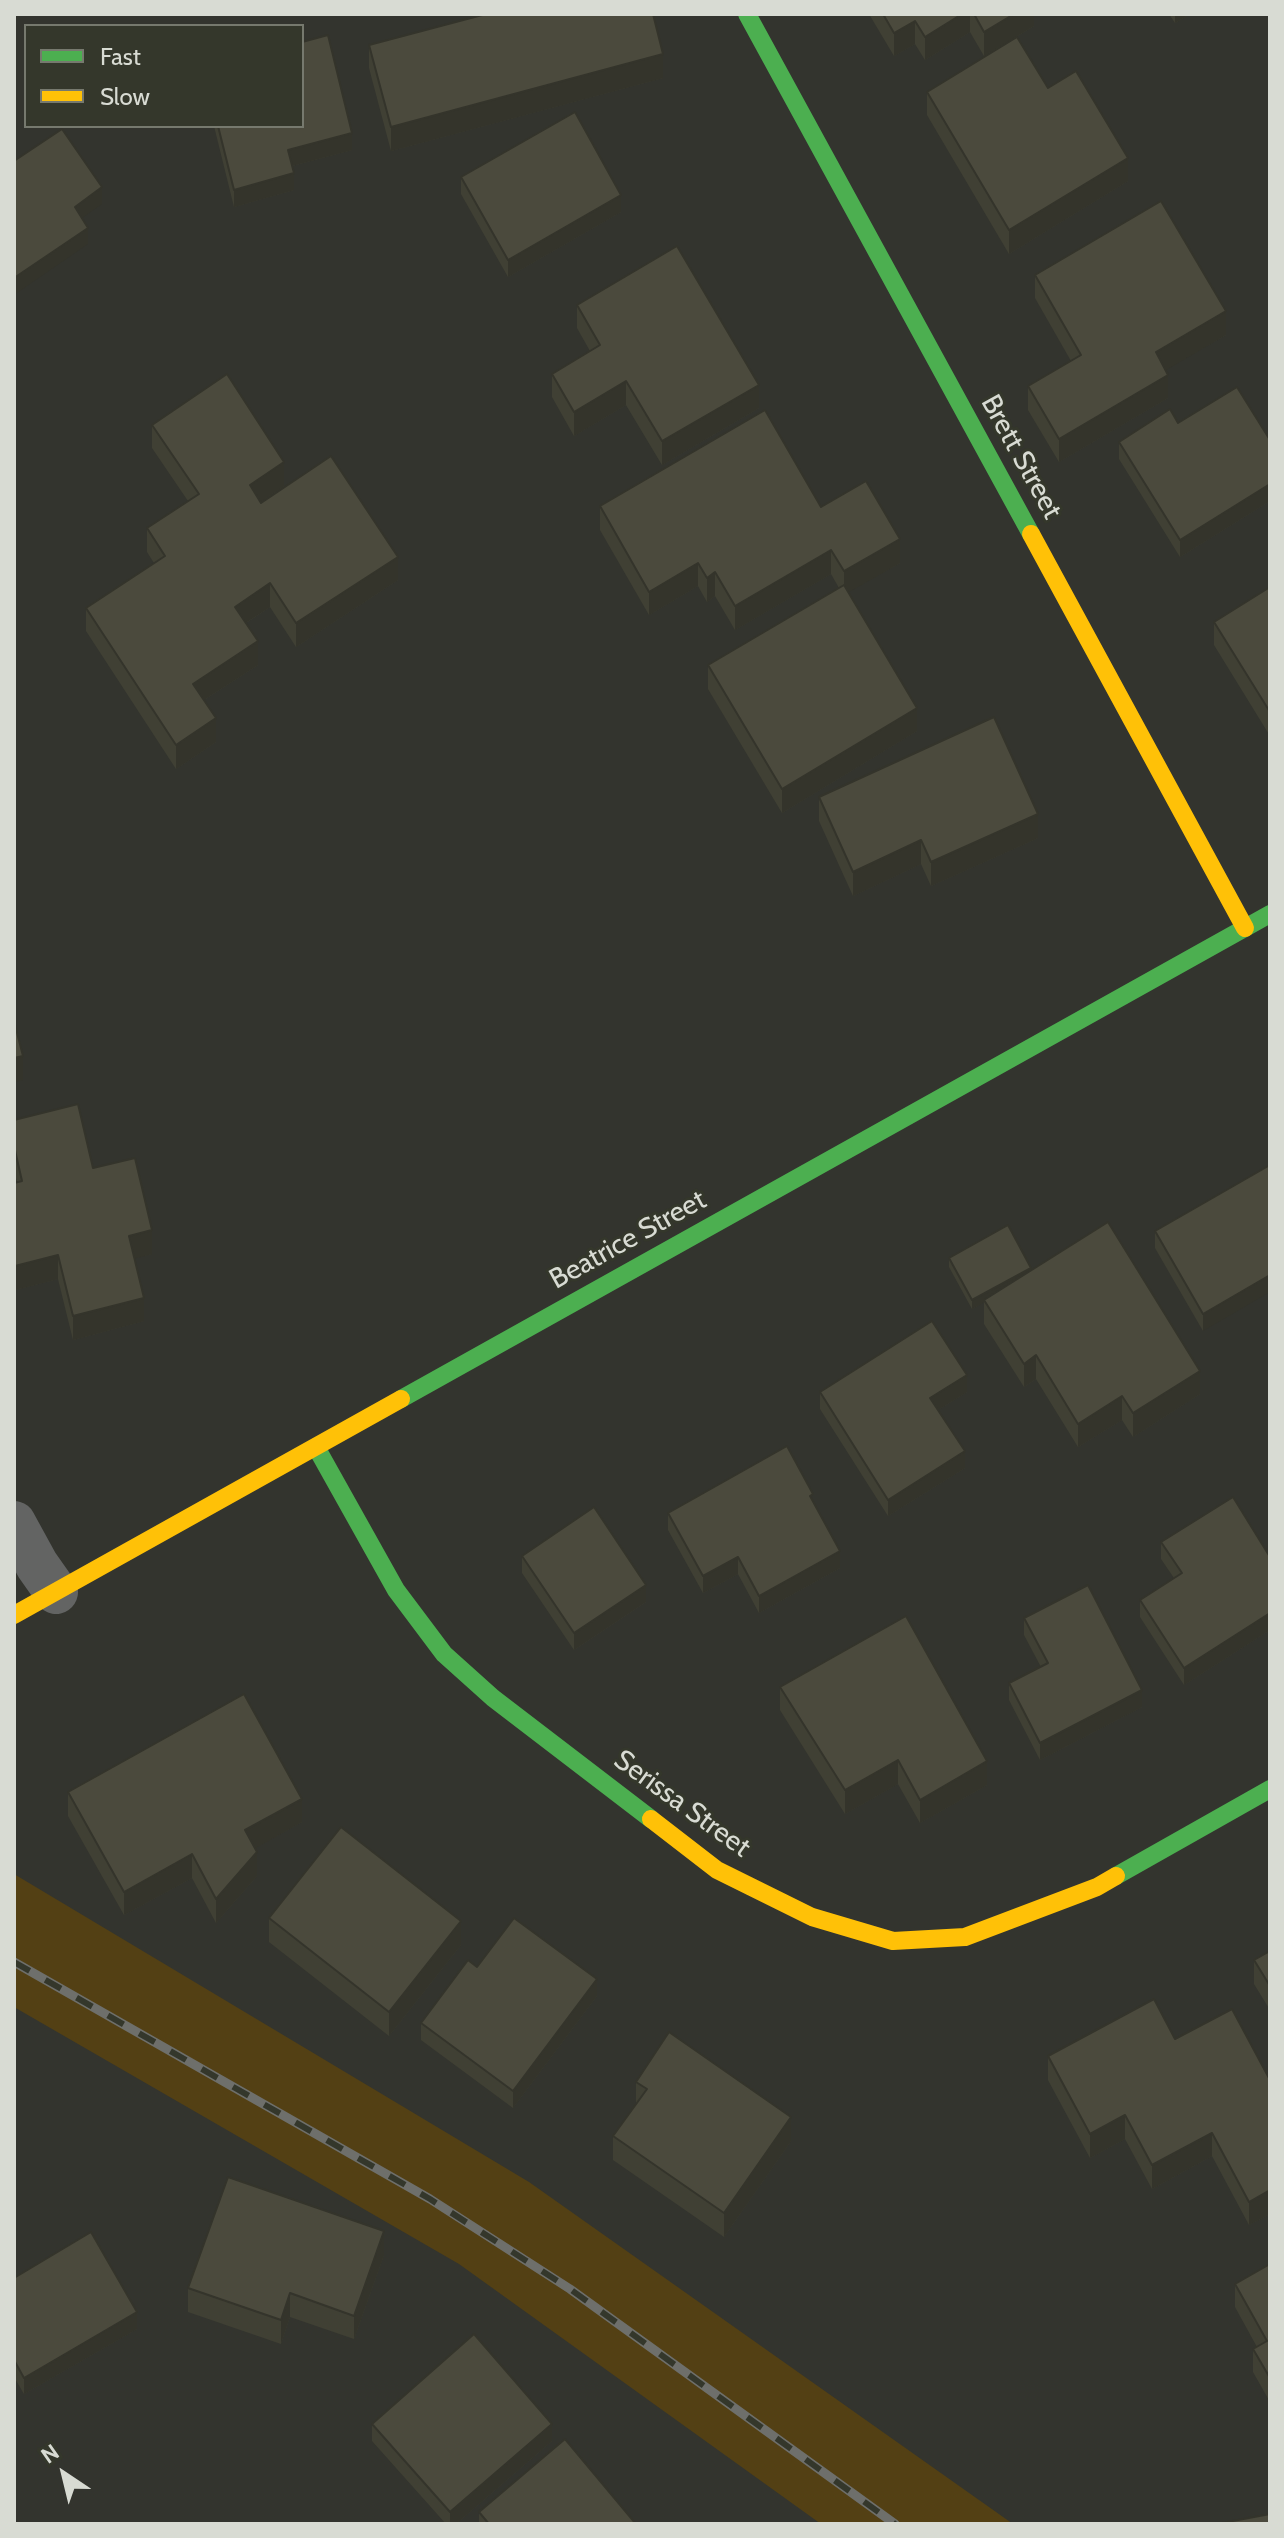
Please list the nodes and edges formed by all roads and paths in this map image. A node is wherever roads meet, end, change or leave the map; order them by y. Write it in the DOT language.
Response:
graph roads {
  1 [pos="747,14"];
  2 [pos="1270,914"];
  3 [pos="1245,928"];
  4 [pos="316,1447"];
  5 [pos="14,1523"];
  6 [pos="56,1592"];
  7 [pos="14,1615"];
  8 [pos="1270,1789"];
  1 -- 3 [label="street, Brett Street"];
  2 -- 3 [label="street, Beatrice Street"];
  3 -- 4 [label="street, Beatrice Street"];
  4 -- 6 [label="street, Beatrice Street"];
  4 -- 8 [label="street, Serissa Street"];
  5 -- 6 [label="street"];
  6 -- 7 [label="street, Beatrice Street"];
}
